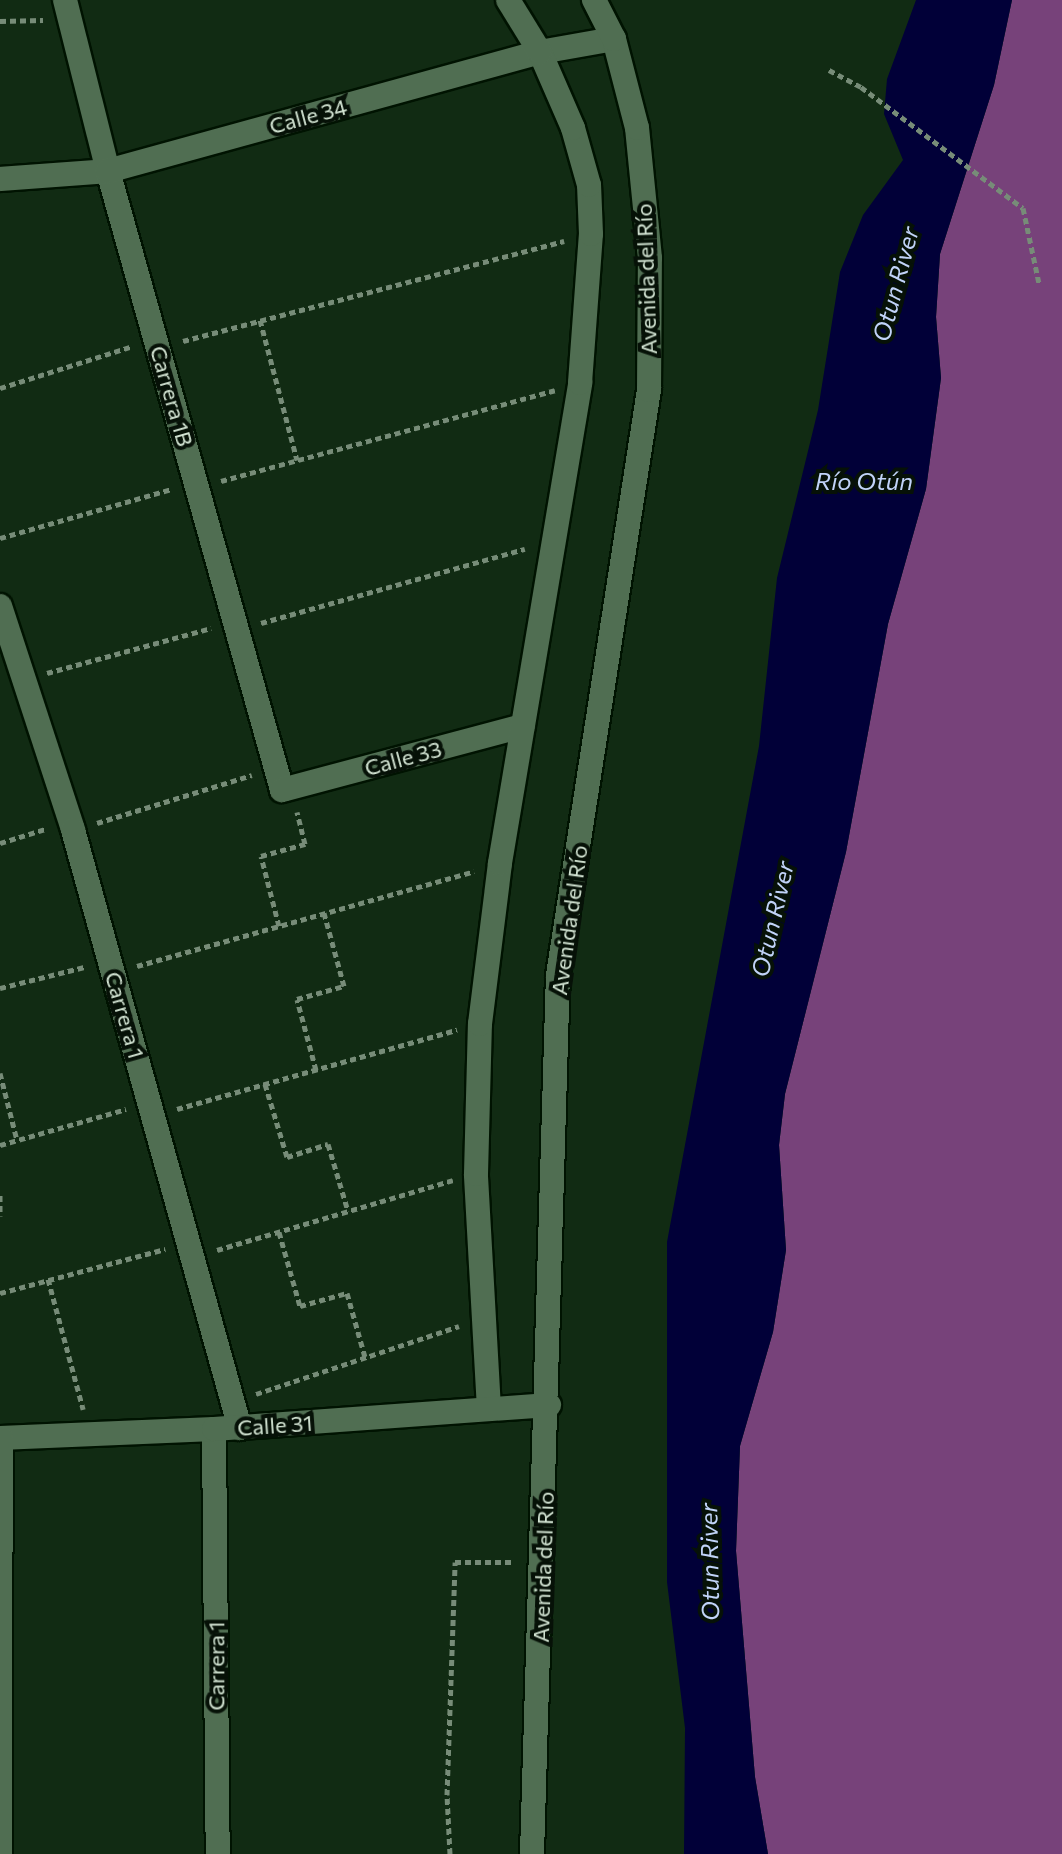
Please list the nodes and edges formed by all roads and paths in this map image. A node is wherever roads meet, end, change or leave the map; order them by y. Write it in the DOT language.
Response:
graph roads {
  1 [pos="508,0"];
  2 [pos="594,0"];
  3 [pos="67,10"];
  4 [pos="0,21"];
  5 [pos="614,39"];
  6 [pos="540,52"];
  7 [pos="829,70"];
  8 [pos="108,171"];
  9 [pos="0,179"];
  10 [pos="591,234"];
  11 [pos="1039,283"];
  12 [pos="260,320"];
  13 [pos="157,343"];
  14 [pos="580,383"];
  15 [pos="0,388"];
  16 [pos="297,460"];
  17 [pos="196,485"];
  18 [pos="0,538"];
  19 [pos="552,541"];
  20 [pos="0,606"];
  21 [pos="236,625"];
  22 [pos="25,680"];
  23 [pos="523,726"];
  24 [pos="283,782"];
  25 [pos="72,826"];
  26 [pos="0,843"];
  27 [pos="500,863"];
  28 [pos="324,913"];
  29 [pos="279,926"];
  30 [pos="111,967"];
  31 [pos="0,988"];
  32 [pos="480,1024"];
  33 [pos="316,1070"];
  34 [pos="0,1073"];
  35 [pos="265,1084"];
  36 [pos="151,1109"];
  37 [pos="17,1140"];
  38 [pos="0,1145"];
  39 [pos="476,1174"];
  40 [pos="0,1195"];
  41 [pos="348,1211"];
  42 [pos="0,1216"];
  43 [pos="279,1232"];
  44 [pos="190,1250"];
  45 [pos="48,1279"];
  46 [pos="0,1293"];
  47 [pos="483,1318"];
  48 [pos="365,1357"];
  49 [pos="233,1402"];
  50 [pos="549,1405"];
  51 [pos="489,1409"];
  52 [pos="240,1428"];
  53 [pos="214,1429"];
  54 [pos="88,1434"];
  55 [pos="0,1438"];
  56 [pos="544,1561"];
  57 [pos="0,1854"];
  58 [pos="218,1854"];
  59 [pos="450,1854"];
  60 [pos="532,1854"];
  1 -- 6 [label="street"];
  2 -- 5 [label="street, Avenida del Río"];
  3 -- 4 [label="path"];
  3 -- 8 [label="street, Carrera 1B"];
  5 -- 6 [label="street, Calle 34"];
  5 -- 50 [label="street, Avenida del Río"];
  6 -- 8 [label="street, Calle 34"];
  6 -- 10 [label="street"];
  7 -- 11 [label="path"];
  8 -- 9 [label="street, Calle 34"];
  8 -- 13 [label="street, Carrera 1B"];
  10 -- 12 [label="path"];
  10 -- 14 [label="street"];
  12 -- 13 [label="path"];
  12 -- 16 [label="path"];
  13 -- 15 [label="path"];
  13 -- 17 [label="street, Carrera 1B"];
  14 -- 16 [label="path"];
  14 -- 19 [label="street"];
  16 -- 17 [label="path"];
  17 -- 18 [label="path"];
  17 -- 21 [label="street, Carrera 1B"];
  19 -- 21 [label="path"];
  19 -- 23 [label="street"];
  20 -- 22 [label="street, Carrera 1"];
  21 -- 22 [label="path"];
  21 -- 24 [label="street, Carrera 1B"];
  22 -- 25 [label="street, Carrera 1"];
  23 -- 24 [label="street, Calle 33"];
  23 -- 27 [label="street"];
  24 -- 25 [label="path"];
  24 -- 29 [label="path"];
  25 -- 26 [label="path"];
  25 -- 30 [label="street, Carrera 1"];
  27 -- 28 [label="path"];
  27 -- 32 [label="street"];
  28 -- 29 [label="path"];
  28 -- 33 [label="path"];
  29 -- 30 [label="path"];
  30 -- 31 [label="path"];
  30 -- 36 [label="street, Carrera 1"];
  32 -- 33 [label="path"];
  32 -- 39 [label="street"];
  33 -- 35 [label="path"];
  34 -- 37 [label="path"];
  35 -- 36 [label="path"];
  35 -- 41 [label="path"];
  36 -- 37 [label="path"];
  36 -- 44 [label="street, Carrera 1"];
  37 -- 38 [label="path"];
  39 -- 41 [label="path"];
  39 -- 47 [label="street"];
  40 -- 42 [label="path"];
  41 -- 43 [label="path"];
  43 -- 44 [label="path"];
  43 -- 48 [label="path"];
  44 -- 45 [label="path"];
  44 -- 49 [label="street, Carrera 1"];
  45 -- 46 [label="path"];
  45 -- 54 [label="path"];
  47 -- 48 [label="path"];
  47 -- 51 [label="street"];
  48 -- 49 [label="path"];
  49 -- 52 [label="street, Carrera 1"];
  50 -- 51 [label="street, Calle 31"];
  50 -- 56 [label="street, Avenida del Río"];
  51 -- 52 [label="street, Calle 31"];
  52 -- 53 [label="street, Calle 31"];
  53 -- 54 [label="street, Calle 31"];
  53 -- 58 [label="street, Carrera 1"];
  54 -- 55 [label="street, Calle 31"];
  55 -- 57 [label="street"];
  56 -- 59 [label="path"];
  56 -- 60 [label="street, Avenida del Río"];
}
